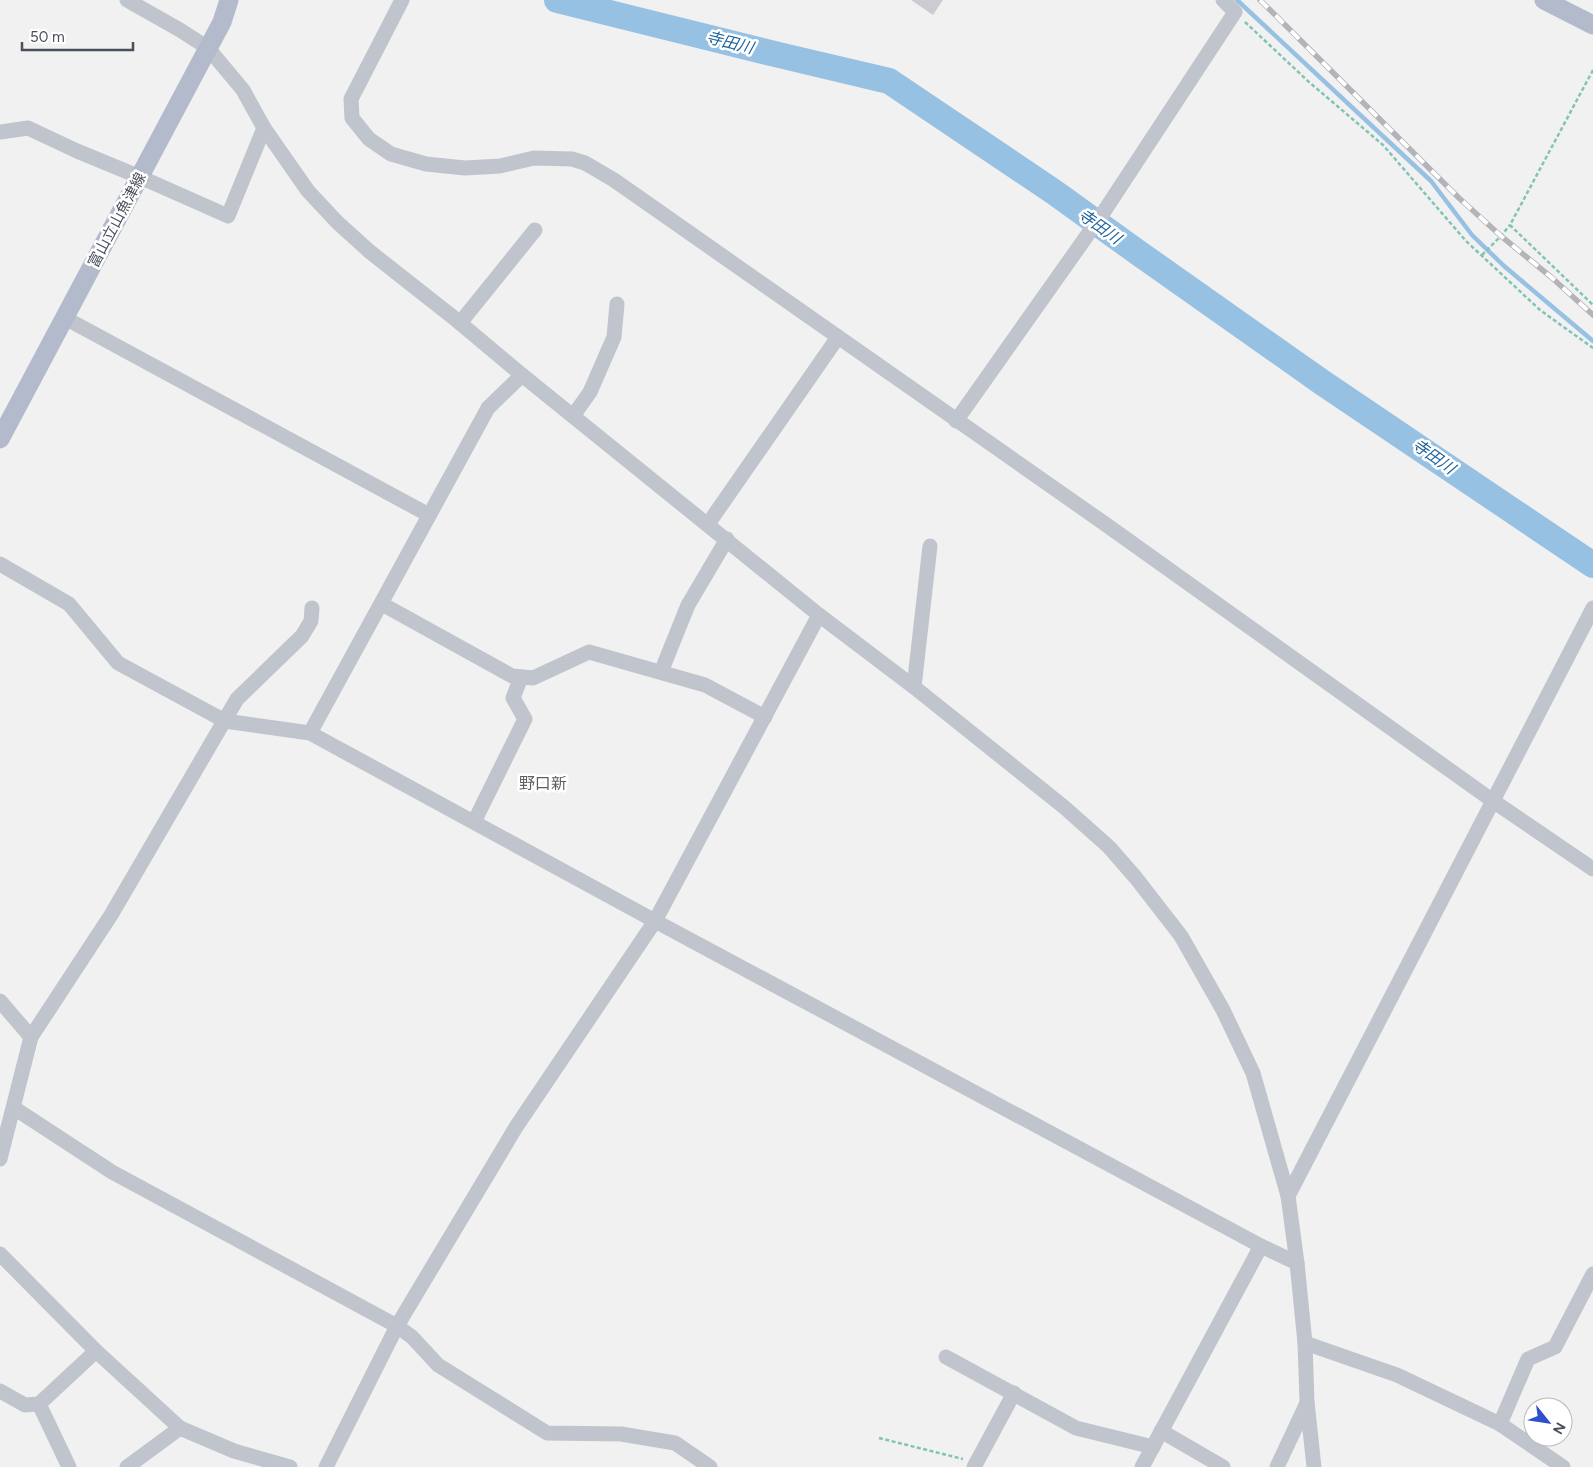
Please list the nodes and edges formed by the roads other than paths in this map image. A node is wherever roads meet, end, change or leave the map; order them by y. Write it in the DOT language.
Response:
graph roads {
  1 [pos="127,0"];
  2 [pos="402,0"];
  3 [pos="1223,0"];
  4 [pos="1544,0"];
  5 [pos="228,1"];
  6 [pos="1593,25"];
  7 [pos="208,48"];
  8 [pos="264,128"];
  9 [pos="0,132"];
  10 [pos="140,177"];
  11 [pos="535,230"];
  12 [pos="617,304"];
  13 [pos="65,318"];
  14 [pos="460,323"];
  15 [pos="838,337"];
  16 [pos="522,375"];
  17 [pos="573,416"];
  18 [pos="956,421"];
  19 [pos="0,439"];
  20 [pos="429,515"];
  21 [pos="708,524"];
  22 [pos="727,539"];
  23 [pos="930,546"];
  24 [pos="0,564"];
  25 [pos="382,604"];
  26 [pos="312,608"];
  27 [pos="1593,608"];
  28 [pos="819,615"];
  29 [pos="661,672"];
  30 [pos="521,677"];
  31 [pos="914,687"];
  32 [pos="765,717"];
  33 [pos="225,721"];
  34 [pos="310,733"];
  35 [pos="1494,801"];
  36 [pos="474,822"];
  37 [pos="1593,869"];
  38 [pos="655,921"];
  39 [pos="0,1001"];
  40 [pos="31,1037"];
  41 [pos="14,1108"];
  42 [pos="0,1159"];
  43 [pos="1288,1196"];
  44 [pos="1261,1246"];
  45 [pos="0,1254"];
  46 [pos="1297,1262"];
  47 [pos="1593,1274"];
  48 [pos="397,1326"];
  49 [pos="1305,1343"];
  50 [pos="96,1351"];
  51 [pos="946,1356"];
  52 [pos="0,1391"];
  53 [pos="1014,1393"];
  54 [pos="1307,1402"];
  55 [pos="39,1404"];
  56 [pos="1500,1424"];
  57 [pos="180,1428"];
  58 [pos="1161,1431"];
  59 [pos="1153,1447"];
  60 [pos="975,1464"];
  61 [pos="70,1467"];
  62 [pos="127,1467"];
  63 [pos="290,1467"];
  64 [pos="326,1467"];
  65 [pos="710,1467"];
  66 [pos="1142,1467"];
  67 [pos="1223,1467"];
  68 [pos="1277,1467"];
  69 [pos="1314,1467"];
  70 [pos="1563,1467"];
  1 -- 7 [label="street"];
  2 -- 15 [label="street"];
  3 -- 18 [label="street"];
  4 -- 6 [label="main road"];
  5 -- 7 [label="main road, 富山立山魚津線"];
  7 -- 8 [label="street"];
  7 -- 10 [label="main road, 富山立山魚津線"];
  8 -- 10 [label="street"];
  8 -- 14 [label="street"];
  9 -- 10 [label="street"];
  10 -- 13 [label="main road, 富山立山魚津線"];
  11 -- 14 [label="street"];
  12 -- 17 [label="street"];
  13 -- 19 [label="main road, 富山立山魚津線"];
  13 -- 20 [label="street"];
  14 -- 16 [label="street"];
  15 -- 18 [label="street"];
  15 -- 21 [label="street"];
  16 -- 17 [label="street"];
  16 -- 20 [label="street"];
  17 -- 21 [label="street"];
  18 -- 35 [label="street"];
  20 -- 25 [label="street"];
  21 -- 22 [label="street"];
  22 -- 28 [label="street"];
  22 -- 29 [label="street"];
  23 -- 31 [label="street"];
  24 -- 33 [label="street"];
  25 -- 30 [label="street"];
  25 -- 34 [label="street"];
  26 -- 33 [label="street"];
  27 -- 35 [label="street"];
  28 -- 31 [label="street"];
  28 -- 32 [label="street"];
  29 -- 30 [label="street"];
  29 -- 32 [label="street"];
  30 -- 36 [label="street"];
  31 -- 43 [label="street"];
  32 -- 38 [label="street"];
  33 -- 34 [label="street"];
  33 -- 40 [label="street"];
  34 -- 36 [label="street"];
  35 -- 37 [label="street"];
  35 -- 43 [label="street"];
  36 -- 38 [label="street"];
  38 -- 44 [label="street"];
  38 -- 48 [label="street"];
  39 -- 40 [label="street"];
  40 -- 41 [label="street"];
  41 -- 42 [label="street"];
  41 -- 48 [label="street"];
  43 -- 46 [label="street"];
  44 -- 46 [label="street"];
  44 -- 58 [label="street"];
  45 -- 50 [label="street"];
  46 -- 49 [label="street"];
  47 -- 56 [label="street"];
  48 -- 64 [label="street"];
  48 -- 65 [label="street"];
  49 -- 54 [label="street"];
  49 -- 56 [label="street"];
  50 -- 55 [label="street"];
  50 -- 57 [label="street"];
  51 -- 53 [label="street"];
  52 -- 55 [label="street"];
  53 -- 59 [label="street"];
  53 -- 60 [label="street"];
  54 -- 68 [label="street"];
  54 -- 69 [label="street"];
  55 -- 61 [label="street"];
  56 -- 70 [label="street"];
  57 -- 62 [label="street"];
  57 -- 63 [label="street"];
  58 -- 59 [label="street"];
  58 -- 67 [label="street"];
  59 -- 66 [label="street"];
}
